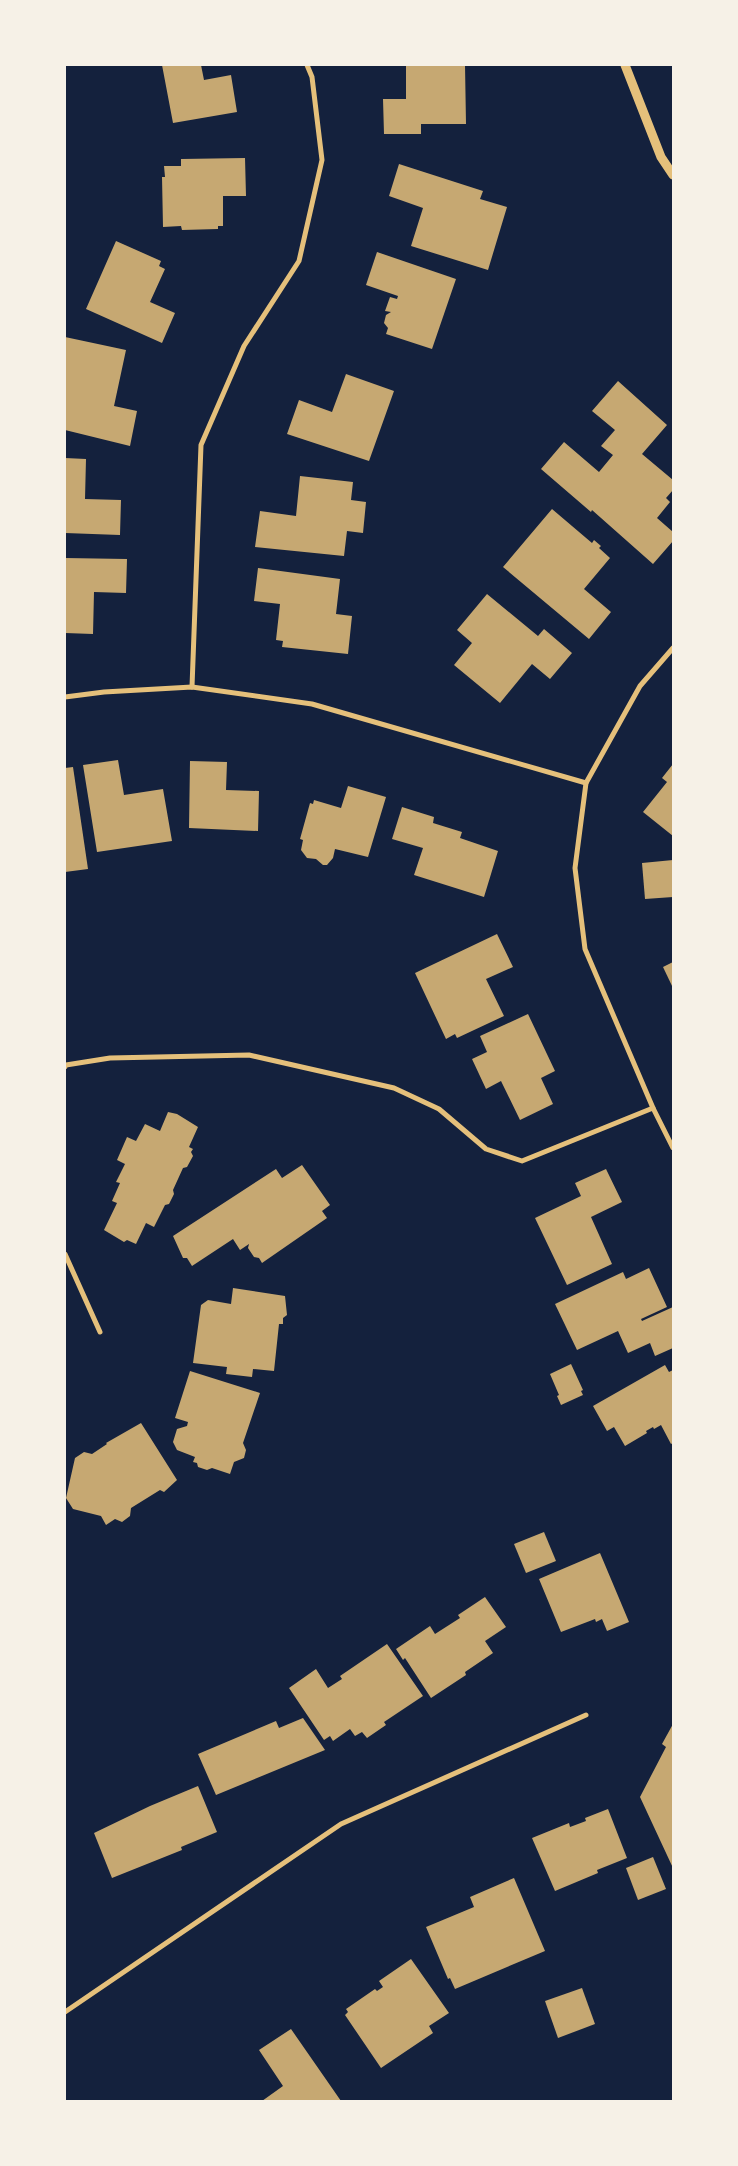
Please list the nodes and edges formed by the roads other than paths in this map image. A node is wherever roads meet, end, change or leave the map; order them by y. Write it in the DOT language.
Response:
graph roads {
  1 [pos="307,65"];
  2 [pos="625,65"];
  3 [pos="673,175"];
  4 [pos="673,648"];
  5 [pos="192,687"];
  6 [pos="65,697"];
  7 [pos="586,783"];
  8 [pos="65,1067"];
  9 [pos="653,1108"];
  10 [pos="673,1148"];
  11 [pos="65,1254"];
  12 [pos="100,1332"];
  13 [pos="586,1715"];
  14 [pos="65,2012"];
  1 -- 5 [label="street"];
  2 -- 3 [label="street"];
  4 -- 7 [label="street"];
  5 -- 6 [label="street"];
  5 -- 7 [label="street"];
  7 -- 9 [label="street"];
  8 -- 9 [label="street"];
  9 -- 10 [label="street"];
  11 -- 12 [label="street"];
  13 -- 14 [label="street"];
}
